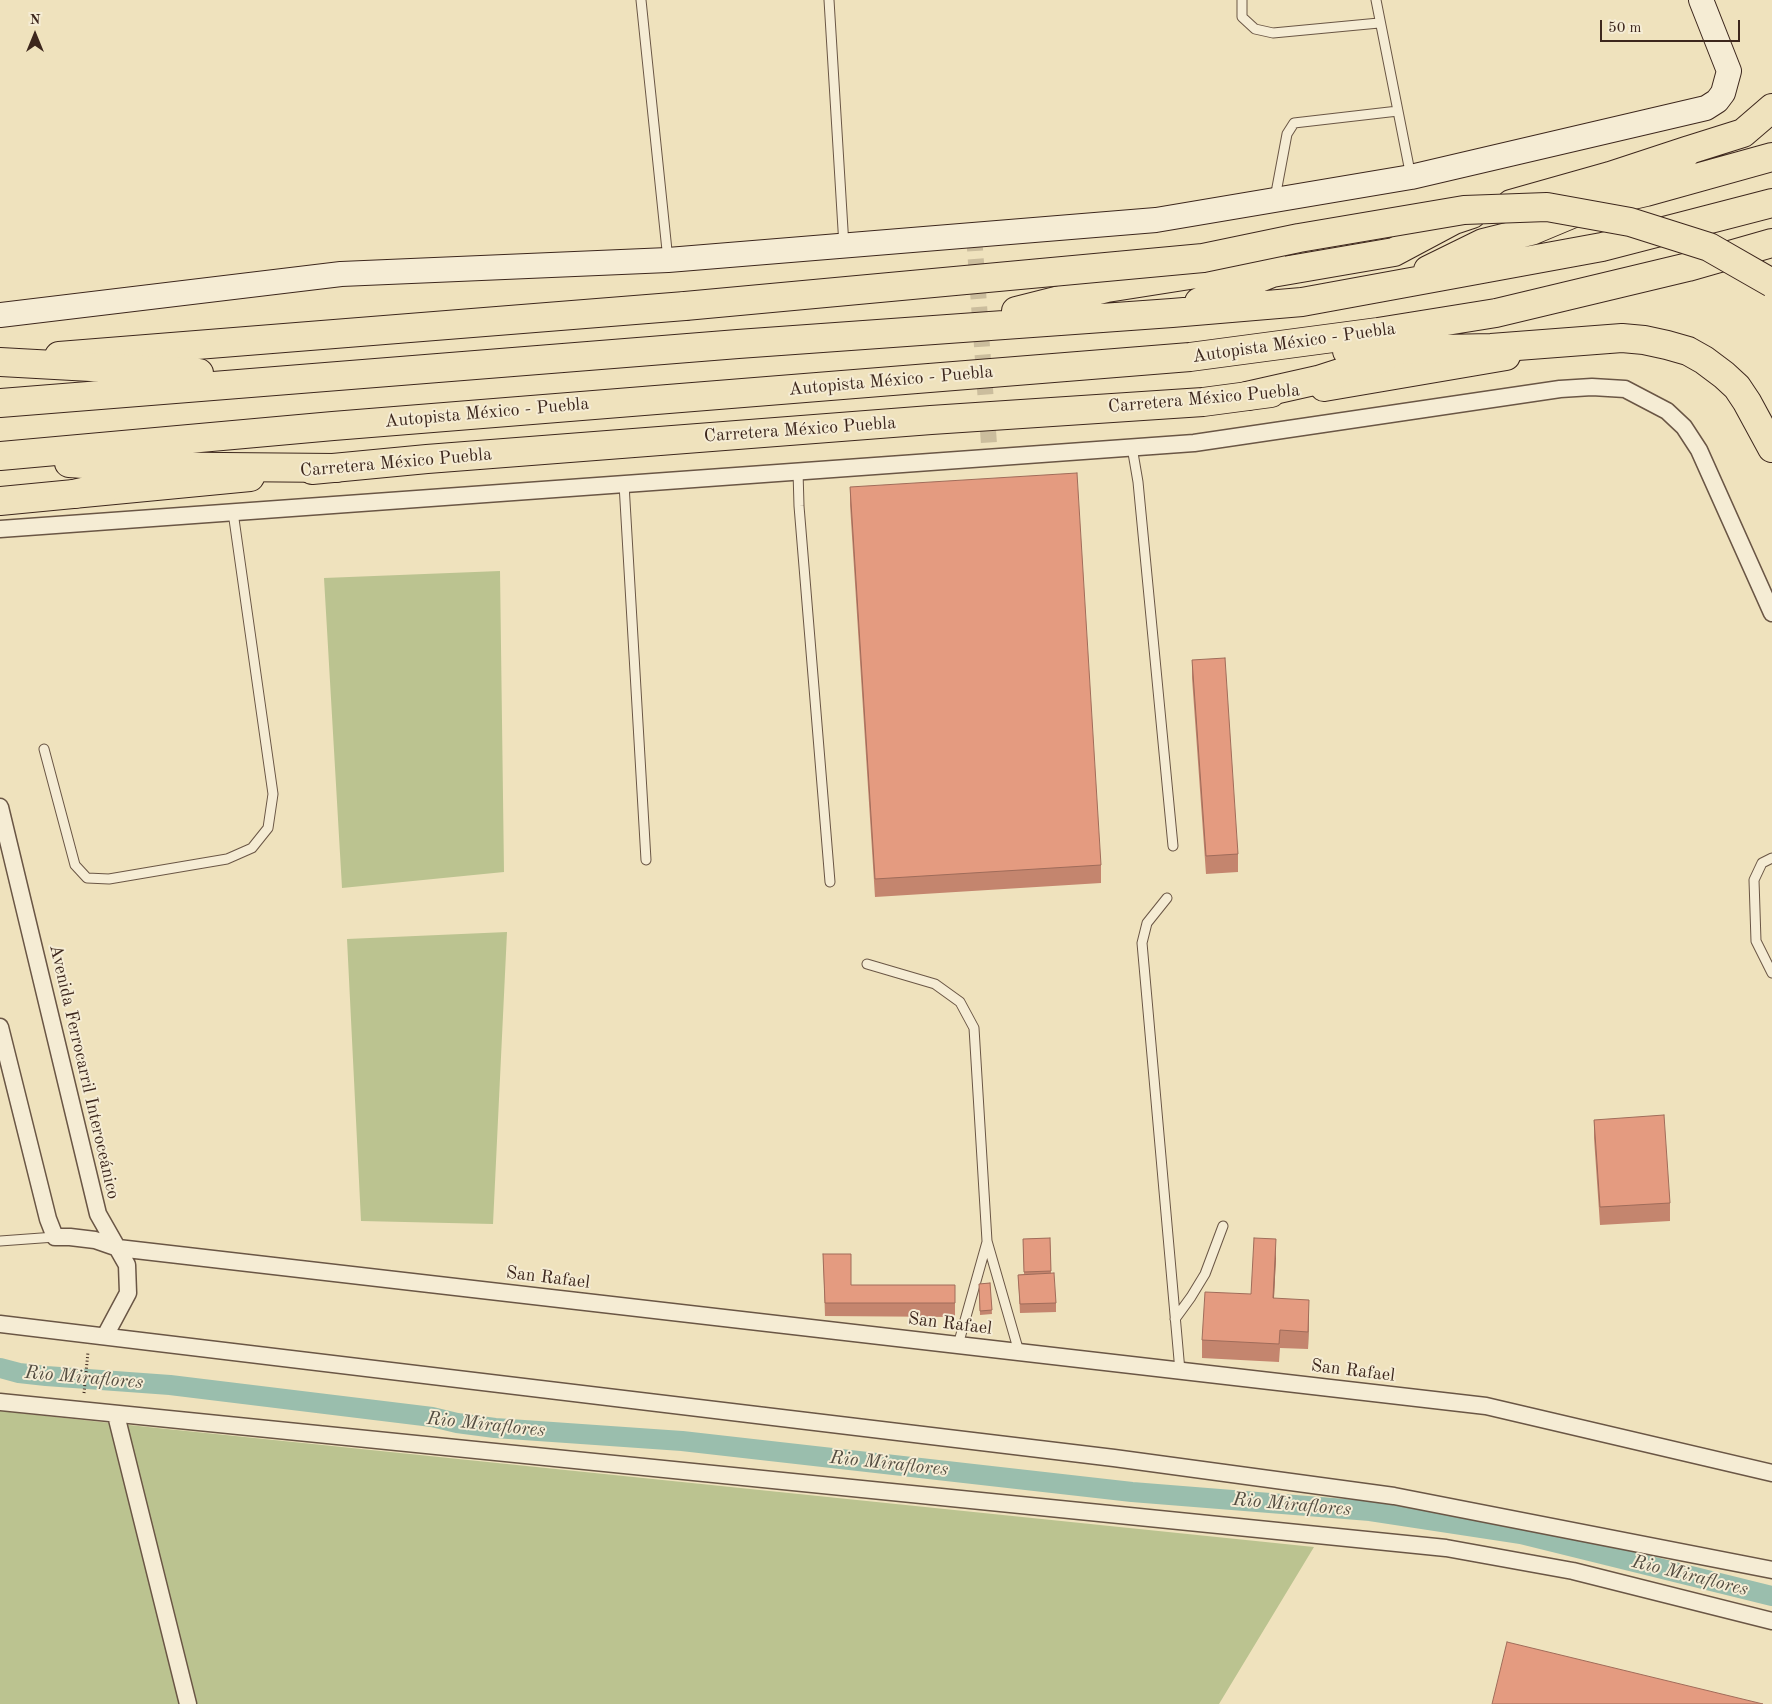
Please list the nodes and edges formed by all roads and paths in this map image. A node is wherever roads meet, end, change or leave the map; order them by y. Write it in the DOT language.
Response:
graph roads {
  1 [pos="642,0"];
  2 [pos="829,0"];
  3 [pos="1242,0"];
  4 [pos="1376,0"];
  5 [pos="1701,0"];
  6 [pos="1379,23"];
  7 [pos="1772,108"];
  8 [pos="1398,111"];
  9 [pos="1689,150"];
  10 [pos="1772,158"];
  11 [pos="1411,177"];
  12 [pos="1646,192"];
  13 [pos="1274,200"];
  14 [pos="1772,203"];
  15 [pos="1454,220"];
  16 [pos="1772,243"];
  17 [pos="844,246"];
  18 [pos="668,260"];
  19 [pos="1772,282"];
  20 [pos="1394,285"];
  21 [pos="1172,313"];
  22 [pos="1496,313"];
  23 [pos="0,315"];
  24 [pos="946,328"];
  25 [pos="1597,340"];
  26 [pos="1403,350"];
  27 [pos="1190,357"];
  28 [pos="0,361"];
  29 [pos="300,380"];
  30 [pos="1248,396"];
  31 [pos="0,403"];
  32 [pos="333,426"];
  33 [pos="1132,447"];
  34 [pos="1772,448"];
  35 [pos="0,456"];
  36 [pos="0,459"];
  37 [pos="191,466"];
  38 [pos="336,468"];
  39 [pos="798,472"];
  40 [pos="624,484"];
  41 [pos="74,494"];
  42 [pos="0,501"];
  43 [pos="233,512"];
  44 [pos="0,529"];
  45 [pos="1772,613"];
  46 [pos="44,749"];
  47 [pos="0,807"];
  48 [pos="1173,846"];
  49 [pos="1772,858"];
  50 [pos="646,860"];
  51 [pos="830,882"];
  52 [pos="1167,898"];
  53 [pos="867,964"];
  54 [pos="1772,973"];
  55 [pos="0,1027"];
  56 [pos="1223,1226"];
  57 [pos="55,1237"];
  58 [pos="0,1241"];
  59 [pos="987,1242"];
  60 [pos="118,1248"];
  61 [pos="1175,1319"];
  62 [pos="0,1324"];
  63 [pos="105,1336"];
  64 [pos="89,1345"];
  65 [pos="958,1345"];
  66 [pos="1019,1352"];
  67 [pos="1180,1371"];
  68 [pos="0,1402"];
  69 [pos="82,1411"];
  70 [pos="116,1415"];
  71 [pos="1772,1473"];
  72 [pos="1772,1570"];
  73 [pos="1772,1621"];
  74 [pos="188,1704"];
  1 -- 18 [label="lane"];
  2 -- 17 [label="lane"];
  3 -- 6 [label="lane"];
  4 -- 6 [label="lane"];
  5 -- 11 [label="main road"];
  6 -- 8 [label="lane"];
  7 -- 9 [label="highway"];
  8 -- 11 [label="lane"];
  8 -- 13 [label="lane"];
  9 -- 12 [label="highway"];
  9 -- 15 [label="highway"];
  10 -- 12 [label="highway"];
  11 -- 13 [label="main road"];
  12 -- 20 [label="highway"];
  13 -- 17 [label="main road"];
  14 -- 20 [label="highway"];
  15 -- 21 [label="highway"];
  15 -- 24 [label="highway"];
  16 -- 22 [label="highway, Autopista México - Puebla"];
  17 -- 18 [label="main road"];
  18 -- 23 [label="main road"];
  19 -- 28 [label="highway, bridge"];
  20 -- 21 [label="highway"];
  21 -- 24 [label="highway"];
  22 -- 26 [label="highway"];
  22 -- 27 [label="highway, Autopista México - Puebla"];
  24 -- 29 [label="highway"];
  25 -- 26 [label="highway"];
  25 -- 30 [label="highway, Carretera México Puebla"];
  25 -- 34 [label="highway"];
  26 -- 27 [label="highway"];
  26 -- 30 [label="highway"];
  27 -- 32 [label="highway, Autopista México - Puebla"];
  28 -- 29 [label="highway"];
  29 -- 31 [label="highway"];
  30 -- 38 [label="highway, Carretera México Puebla"];
  32 -- 35 [label="highway, Autopista México - Puebla"];
  32 -- 37 [label="highway"];
  33 -- 39 [label="street"];
  33 -- 45 [label="street"];
  33 -- 48 [label="lane"];
  36 -- 37 [label="highway"];
  37 -- 38 [label="highway"];
  37 -- 41 [label="highway"];
  38 -- 41 [label="highway, Carretera México Puebla"];
  39 -- 40 [label="street"];
  39 -- 51 [label="lane"];
  40 -- 43 [label="street"];
  40 -- 50 [label="lane"];
  41 -- 42 [label="highway, Carretera México Puebla"];
  43 -- 44 [label="street"];
  43 -- 46 [label="lane"];
  47 -- 60 [label="street, Avenida Ferrocarril Interoceánico"];
  49 -- 54 [label="lane"];
  52 -- 61 [label="lane"];
  53 -- 59 [label="lane"];
  55 -- 57 [label="street"];
  56 -- 61 [label="lane"];
  57 -- 58 [label="lane"];
  57 -- 60 [label="street, San Rafael"];
  59 -- 65 [label="lane"];
  59 -- 66 [label="lane"];
  60 -- 63 [label="street, Avenida Ferrocarril Interoceánico"];
  60 -- 65 [label="street, San Rafael"];
  61 -- 67 [label="lane"];
  62 -- 63 [label="street"];
  63 -- 72 [label="street"];
  64 -- 69 [label="path"];
  65 -- 66 [label="street, San Rafael"];
  66 -- 67 [label="street, San Rafael"];
  67 -- 71 [label="street, San Rafael"];
  68 -- 69 [label="street"];
  69 -- 70 [label="street"];
  70 -- 73 [label="street"];
  70 -- 74 [label="street"];
}
